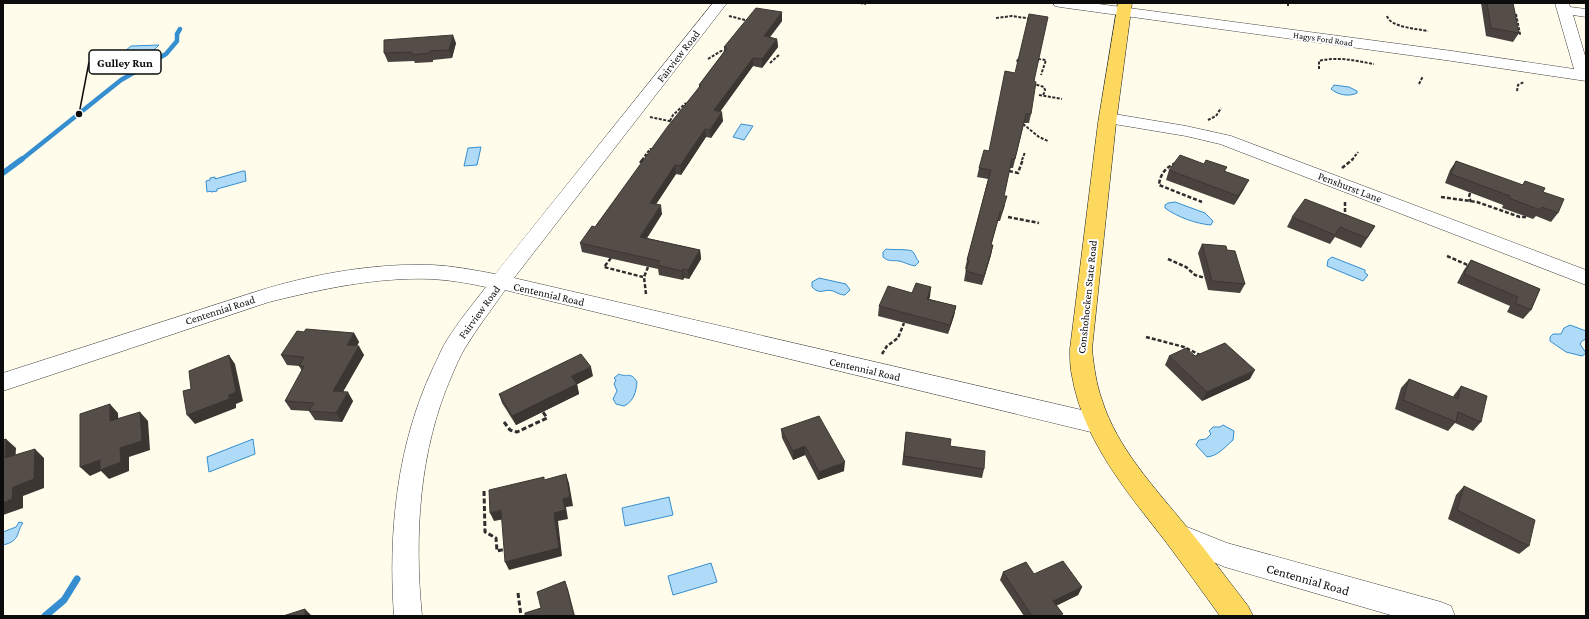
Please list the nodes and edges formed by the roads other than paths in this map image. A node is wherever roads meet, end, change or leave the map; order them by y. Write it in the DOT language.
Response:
graph roads {
  1 [pos="720,3"];
  2 [pos="1060,3"];
  3 [pos="1563,6"];
  4 [pos="1124,7"];
  5 [pos="1586,13"];
  6 [pos="1585,76"];
  7 [pos="1108,118"];
  8 [pos="1586,278"];
  9 [pos="500,282"];
  10 [pos="3,382"];
  11 [pos="1099,424"];
  12 [pos="1177,536"];
  13 [pos="408,616"];
  14 [pos="1238,616"];
  15 [pos="1441,616"];
  1 -- 9 [label="street, Fairview Road"];
  2 -- 4 [label="street, Hagys Ford Road"];
  3 -- 5 [label="street"];
  3 -- 6 [label="street"];
  4 -- 6 [label="street, Hagys Ford Road"];
  4 -- 7 [label="main road, Conshohocken State Road"];
  7 -- 8 [label="street, Penshurst Lane"];
  7 -- 11 [label="main road, Conshohocken State Road"];
  9 -- 10 [label="street, Centennial Road"];
  9 -- 11 [label="street, Centennial Road"];
  9 -- 13 [label="street, Fairview Road"];
  11 -- 12 [label="main road, Conshohocken State Road"];
  12 -- 14 [label="main road, Conshohocken State Road"];
  12 -- 15 [label="street, Centennial Road"];
}
